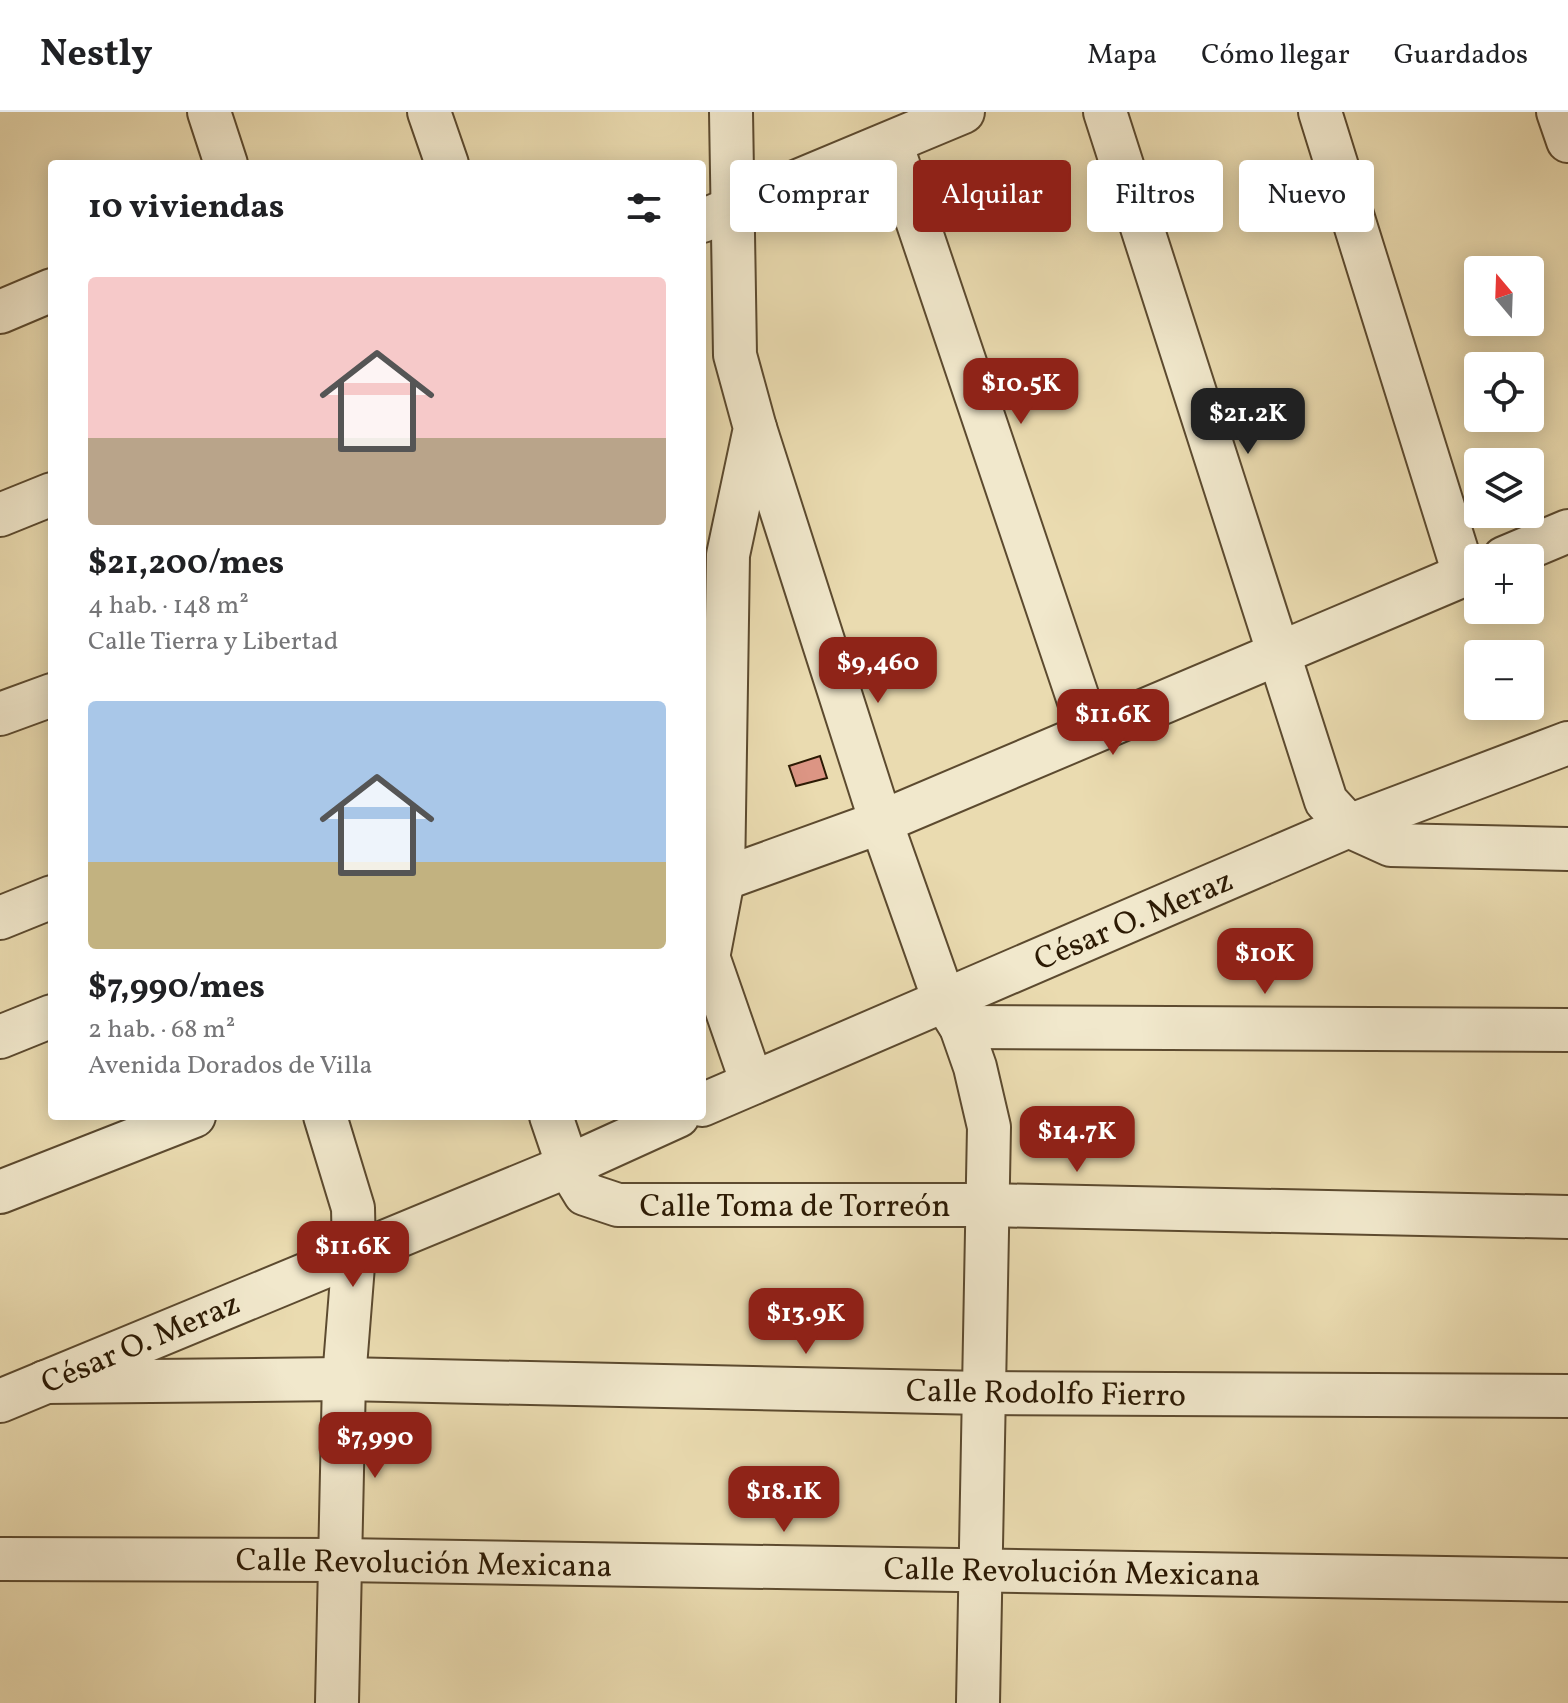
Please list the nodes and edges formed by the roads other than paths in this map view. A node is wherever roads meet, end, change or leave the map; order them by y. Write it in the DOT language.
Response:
graph roads {
  1 [pos="209,112"];
  2 [pos="429,112"];
  3 [pos="731,112"];
  4 [pos="963,112"];
  5 [pos="1105,112"];
  6 [pos="1320,112"];
  7 [pos="1558,112"];
  8 [pos="1568,141"];
  9 [pos="891,143"];
  10 [pos="225,160"];
  11 [pos="446,160"];
  12 [pos="717,215"];
  13 [pos="48,292"];
  14 [pos="0,312"];
  15 [pos="755,428"];
  16 [pos="48,496"];
  17 [pos="0,515"];
  18 [pos="1568,531"];
  19 [pos="1537,544"];
  20 [pos="1464,550"];
  21 [pos="1464,574"];
  22 [pos="1276,655"];
  23 [pos="48,696"];
  24 [pos="0,714"];
  25 [pos="1089,731"];
  26 [pos="1568,743"];
  27 [pos="881,822"];
  28 [pos="1349,826"];
  29 [pos="1568,849"];
  30 [pos="723,879"];
  31 [pos="48,899"];
  32 [pos="0,918"];
  33 [pos="706,944"];
  34 [pos="706,951"];
  35 [pos="952,1014"];
  36 [pos="48,1018"];
  37 [pos="1568,1030"];
  38 [pos="0,1037"];
  39 [pos="752,1083"];
  40 [pos="706,1103"];
  41 [pos="184,1120"];
  42 [pos="326,1120"];
  43 [pos="552,1120"];
  44 [pos="669,1120"];
  45 [pos="568,1166"];
  46 [pos="0,1192"];
  47 [pos="987,1205"];
  48 [pos="1568,1217"];
  49 [pos="354,1253"];
  50 [pos="344,1379"];
  51 [pos="45,1382"];
  52 [pos="983,1393"];
  53 [pos="1568,1396"];
  54 [pos="0,1401"];
  55 [pos="0,1559"];
  56 [pos="341,1560"];
  57 [pos="982,1570"];
  58 [pos="1568,1580"];
  59 [pos="337,1703"];
  60 [pos="978,1703"];
  1 -- 10 [label="street"];
  2 -- 11 [label="street"];
  3 -- 12 [label="street"];
  4 -- 9 [label="street"];
  5 -- 22 [label="street"];
  6 -- 20 [label="street"];
  7 -- 8 [label="street"];
  9 -- 12 [label="street"];
  9 -- 25 [label="street"];
  12 -- 15 [label="street"];
  13 -- 14 [label="street"];
  15 -- 27 [label="street"];
  15 -- 30 [label="street"];
  16 -- 17 [label="street"];
  18 -- 19 [label="street"];
  21 -- 22 [label="street"];
  22 -- 25 [label="street"];
  22 -- 28 [label="street"];
  23 -- 24 [label="street"];
  25 -- 27 [label="street"];
  26 -- 28 [label="street, César O. Meraz"];
  27 -- 30 [label="street"];
  27 -- 35 [label="street"];
  28 -- 29 [label="street"];
  28 -- 35 [label="street, César O. Meraz"];
  30 -- 33 [label="street"];
  31 -- 32 [label="street"];
  34 -- 39 [label="street"];
  35 -- 37 [label="street"];
  35 -- 39 [label="street, César O. Meraz"];
  35 -- 47 [label="street"];
  36 -- 38 [label="street"];
  39 -- 40 [label="street, César O. Meraz"];
  41 -- 46 [label="street"];
  42 -- 49 [label="street"];
  43 -- 45 [label="street, Calle Toma de Torreón"];
  44 -- 45 [label="street, César O. Meraz"];
  45 -- 47 [label="street, Calle Toma de Torreón"];
  45 -- 49 [label="street, César O. Meraz"];
  47 -- 48 [label="street, Calle Toma de Torreón"];
  47 -- 52 [label="street"];
  49 -- 50 [label="street"];
  49 -- 51 [label="street, César O. Meraz"];
  50 -- 51 [label="street, Calle Rodolfo Fierro"];
  50 -- 52 [label="street, Calle Rodolfo Fierro"];
  50 -- 56 [label="street"];
  51 -- 54 [label="street, César O. Meraz"];
  52 -- 53 [label="street, Calle Rodolfo Fierro"];
  52 -- 57 [label="street"];
  55 -- 56 [label="street, Calle Revolución Mexicana"];
  56 -- 57 [label="street, Calle Revolución Mexicana"];
  56 -- 59 [label="street"];
  57 -- 58 [label="street, Calle Revolución Mexicana"];
  57 -- 60 [label="street"];
}
